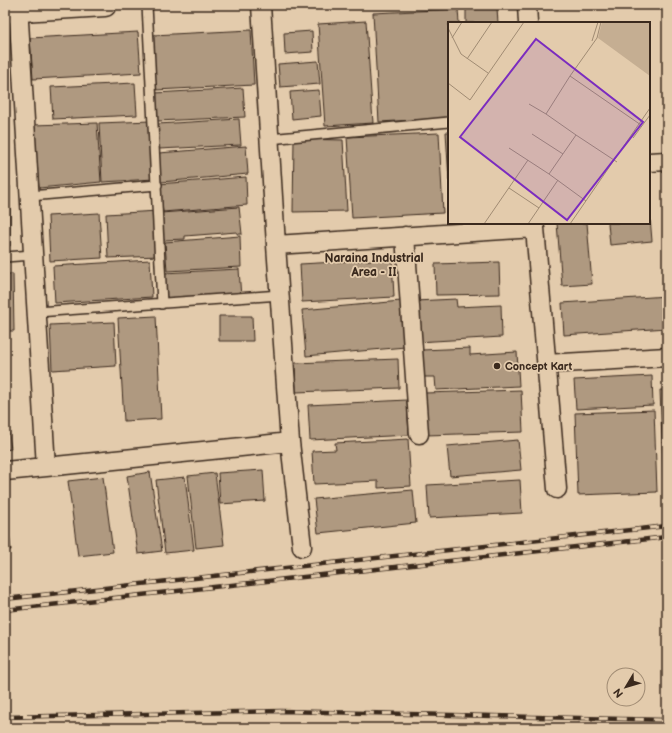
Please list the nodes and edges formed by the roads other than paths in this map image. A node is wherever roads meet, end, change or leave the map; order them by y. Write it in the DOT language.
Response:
graph roads {
  1 [pos="105,5"];
  2 [pos="148,5"];
  3 [pos="261,5"];
  4 [pos="527,5"];
  5 [pos="14,8"];
  6 [pos="528,22"];
  7 [pos="448,122"];
  8 [pos="269,139"];
  9 [pos="667,161"];
  10 [pos="650,162"];
  11 [pos="157,185"];
  12 [pos="30,196"];
  13 [pos="535,225"];
  14 [pos="405,236"];
  15 [pos="276,244"];
  16 [pos="33,255"];
  17 [pos="5,257"];
  18 [pos="280,295"];
  19 [pos="162,304"];
  20 [pos="37,312"];
  21 [pos="667,357"];
  22 [pos="546,364"];
  23 [pos="419,434"];
  24 [pos="290,442"];
  25 [pos="46,467"];
  26 [pos="5,471"];
  27 [pos="557,489"];
  28 [pos="302,547"];
  1 -- 5 [label="main road"];
  2 -- 11 [label="lane"];
  3 -- 8 [label="street"];
  4 -- 6 [label="street"];
  5 -- 12 [label="street"];
  7 -- 8 [label="lane"];
  8 -- 15 [label="street"];
  9 -- 10 [label="street"];
  11 -- 12 [label="lane"];
  11 -- 19 [label="lane"];
  12 -- 16 [label="street"];
  13 -- 14 [label="street"];
  13 -- 22 [label="street"];
  14 -- 15 [label="street"];
  14 -- 23 [label="street"];
  15 -- 18 [label="street"];
  16 -- 17 [label="lane"];
  16 -- 20 [label="street"];
  18 -- 19 [label="lane"];
  18 -- 24 [label="street"];
  19 -- 20 [label="lane"];
  20 -- 25 [label="street"];
  21 -- 22 [label="street"];
  22 -- 27 [label="street"];
  24 -- 25 [label="street"];
  24 -- 28 [label="street"];
  25 -- 26 [label="street"];
}
